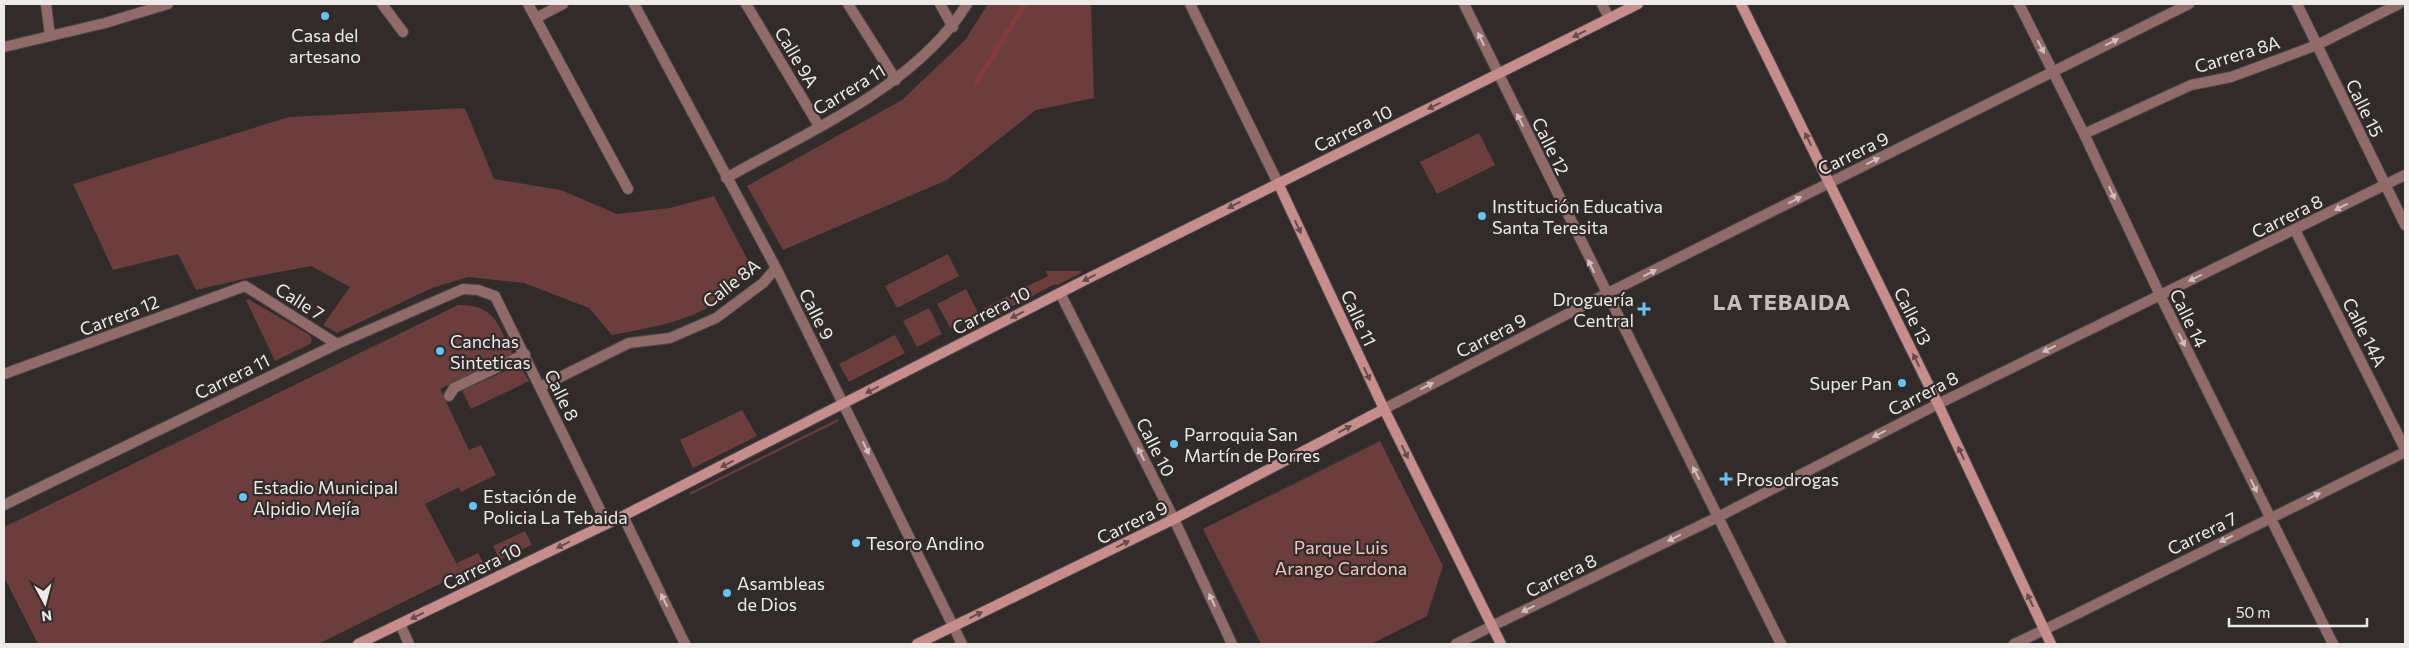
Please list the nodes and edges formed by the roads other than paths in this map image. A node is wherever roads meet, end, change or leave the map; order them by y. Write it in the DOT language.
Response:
graph roads {
  1 [pos="46,4"];
  2 [pos="168,4"];
  3 [pos="382,4"];
  4 [pos="528,4"];
  5 [pos="563,4"];
  6 [pos="634,4"];
  7 [pos="746,4"];
  8 [pos="848,4"];
  9 [pos="940,4"];
  10 [pos="967,4"];
  11 [pos="1190,4"];
  12 [pos="1464,4"];
  13 [pos="1602,4"];
  14 [pos="1638,4"];
  15 [pos="1742,4"];
  16 [pos="2019,4"];
  17 [pos="2297,4"];
  18 [pos="2399,4"];
  19 [pos="2184,5"];
  20 [pos="536,18"];
  21 [pos="1609,18"];
  22 [pos="953,27"];
  23 [pos="403,32"];
  24 [pos="50,36"];
  25 [pos="2316,45"];
  26 [pos="4,47"];
  27 [pos="2053,72"];
  28 [pos="1498,75"];
  29 [pos="896,80"];
  30 [pos="819,126"];
  31 [pos="2084,134"];
  32 [pos="2405,175"];
  33 [pos="726,178"];
  34 [pos="1278,183"];
  35 [pos="1829,183"];
  36 [pos="2385,185"];
  37 [pos="628,189"];
  38 [pos="2405,225"];
  39 [pos="2295,230"];
  40 [pos="776,268"];
  41 [pos="245,286"];
  42 [pos="478,290"];
  43 [pos="1060,293"];
  44 [pos="1606,294"];
  45 [pos="2160,296"];
  46 [pos="337,344"];
  47 [pos="525,354"];
  48 [pos="4,374"];
  49 [pos="540,387"];
  50 [pos="449,396"];
  51 [pos="845,404"];
  52 [pos="1938,404"];
  53 [pos="1384,409"];
  54 [pos="2405,451"];
  55 [pos="4,505"];
  56 [pos="623,516"];
  57 [pos="1718,517"];
  58 [pos="2270,518"];
  59 [pos="1174,519"];
  60 [pos="607,524"];
  61 [pos="400,624"];
  62 [pos="954,626"];
  63 [pos="1492,626"];
  64 [pos="2044,630"];
  65 [pos="358,644"];
  66 [pos="409,644"];
  67 [pos="685,644"];
  68 [pos="917,644"];
  69 [pos="962,644"];
  70 [pos="1232,644"];
  71 [pos="1456,644"];
  72 [pos="1500,644"];
  73 [pos="1781,644"];
  74 [pos="2014,644"];
  75 [pos="2051,644"];
  76 [pos="2333,644"];
  1 -- 24 [label="street"];
  2 -- 24 [label="street"];
  3 -- 23 [label="street"];
  4 -- 20 [label="street"];
  5 -- 20 [label="street"];
  6 -- 33 [label="street, Calle 9"];
  7 -- 30 [label="street, Calle 9A"];
  8 -- 29 [label="street"];
  9 -- 22 [label="street"];
  10 -- 22 [label="street, Carrera 11"];
  11 -- 34 [label="street, Calle 11"];
  28 -- 12 [label="street, Calle 12, one-way"];
  13 -- 21 [label="street"];
  14 -- 21 [label="main road, Carrera 10"];
  35 -- 15 [label="main road, Calle 13, one-way"];
  16 -- 27 [label="street, Calle 14, one-way"];
  17 -- 25 [label="street, Calle 15"];
  18 -- 25 [label="street, Carrera 8A"];
  27 -- 19 [label="street, Carrera 9, one-way"];
  20 -- 37 [label="street"];
  21 -- 28 [label="main road, Carrera 10, one-way"];
  22 -- 29 [label="street, Carrera 11"];
  24 -- 26 [label="street"];
  25 -- 31 [label="street, Carrera 8A"];
  25 -- 36 [label="street, Calle 15"];
  27 -- 31 [label="street, Calle 14"];
  35 -- 27 [label="street, Carrera 9, one-way"];
  28 -- 34 [label="main road, Carrera 10, one-way"];
  44 -- 28 [label="street, Calle 12, one-way"];
  29 -- 30 [label="street, Carrera 11"];
  30 -- 33 [label="street, Carrera 11"];
  31 -- 45 [label="street, Calle 14, one-way"];
  32 -- 36 [label="street, Carrera 8"];
  33 -- 40 [label="street, Calle 9"];
  34 -- 43 [label="main road, Carrera 10, one-way"];
  34 -- 53 [label="main road, Calle 11, one-way"];
  44 -- 35 [label="street, Carrera 9, one-way"];
  52 -- 35 [label="main road, Calle 13, one-way"];
  36 -- 38 [label="street, Calle 15"];
  36 -- 39 [label="street, Carrera 8, one-way"];
  39 -- 45 [label="street, Carrera 8, one-way"];
  39 -- 54 [label="street, Calle 14A"];
  40 -- 49 [label="street, Calle 8A"];
  40 -- 51 [label="street, Calle 9"];
  41 -- 46 [label="street, Calle 7"];
  41 -- 48 [label="street, Carrera 12"];
  42 -- 46 [label="street, Carrera 11"];
  42 -- 47 [label="street, Calle 8"];
  43 -- 51 [label="main road, Carrera 10, one-way"];
  59 -- 43 [label="street, Calle 10, one-way"];
  53 -- 44 [label="street, Carrera 9, one-way"];
  57 -- 44 [label="street, Calle 12, one-way"];
  45 -- 52 [label="street, Carrera 8, one-way"];
  45 -- 58 [label="street, Calle 14, one-way"];
  46 -- 55 [label="street, Carrera 11"];
  47 -- 49 [label="street, Calle 8"];
  47 -- 50 [label="street"];
  49 -- 60 [label="street, Calle 8"];
  51 -- 56 [label="main road, Carrera 10, one-way"];
  51 -- 62 [label="street, Calle 9, one-way"];
  52 -- 57 [label="street, Carrera 8, one-way"];
  64 -- 52 [label="main road, Calle 13, one-way"];
  59 -- 53 [label="main road, Carrera 9, one-way"];
  53 -- 63 [label="main road, Calle 11, one-way"];
  58 -- 54 [label="street, Carrera 7, one-way"];
  56 -- 60 [label="main road, Carrera 10"];
  67 -- 56 [label="street, one-way"];
  57 -- 63 [label="street, Carrera 8, one-way"];
  57 -- 73 [label="street, Calle 12"];
  58 -- 64 [label="street, Carrera 7, one-way"];
  58 -- 76 [label="street, Calle 14"];
  62 -- 59 [label="main road, Carrera 9, one-way"];
  70 -- 59 [label="street, Calle 10, one-way"];
  60 -- 61 [label="main road, Carrera 10, one-way"];
  61 -- 65 [label="main road, Carrera 10"];
  61 -- 66 [label="street"];
  62 -- 68 [label="main road, Carrera 9"];
  62 -- 69 [label="street, Calle 9"];
  63 -- 71 [label="street, Carrera 8"];
  63 -- 72 [label="main road, Calle 11"];
  64 -- 74 [label="street, Carrera 7"];
  64 -- 75 [label="main road, Calle 13"];
}
